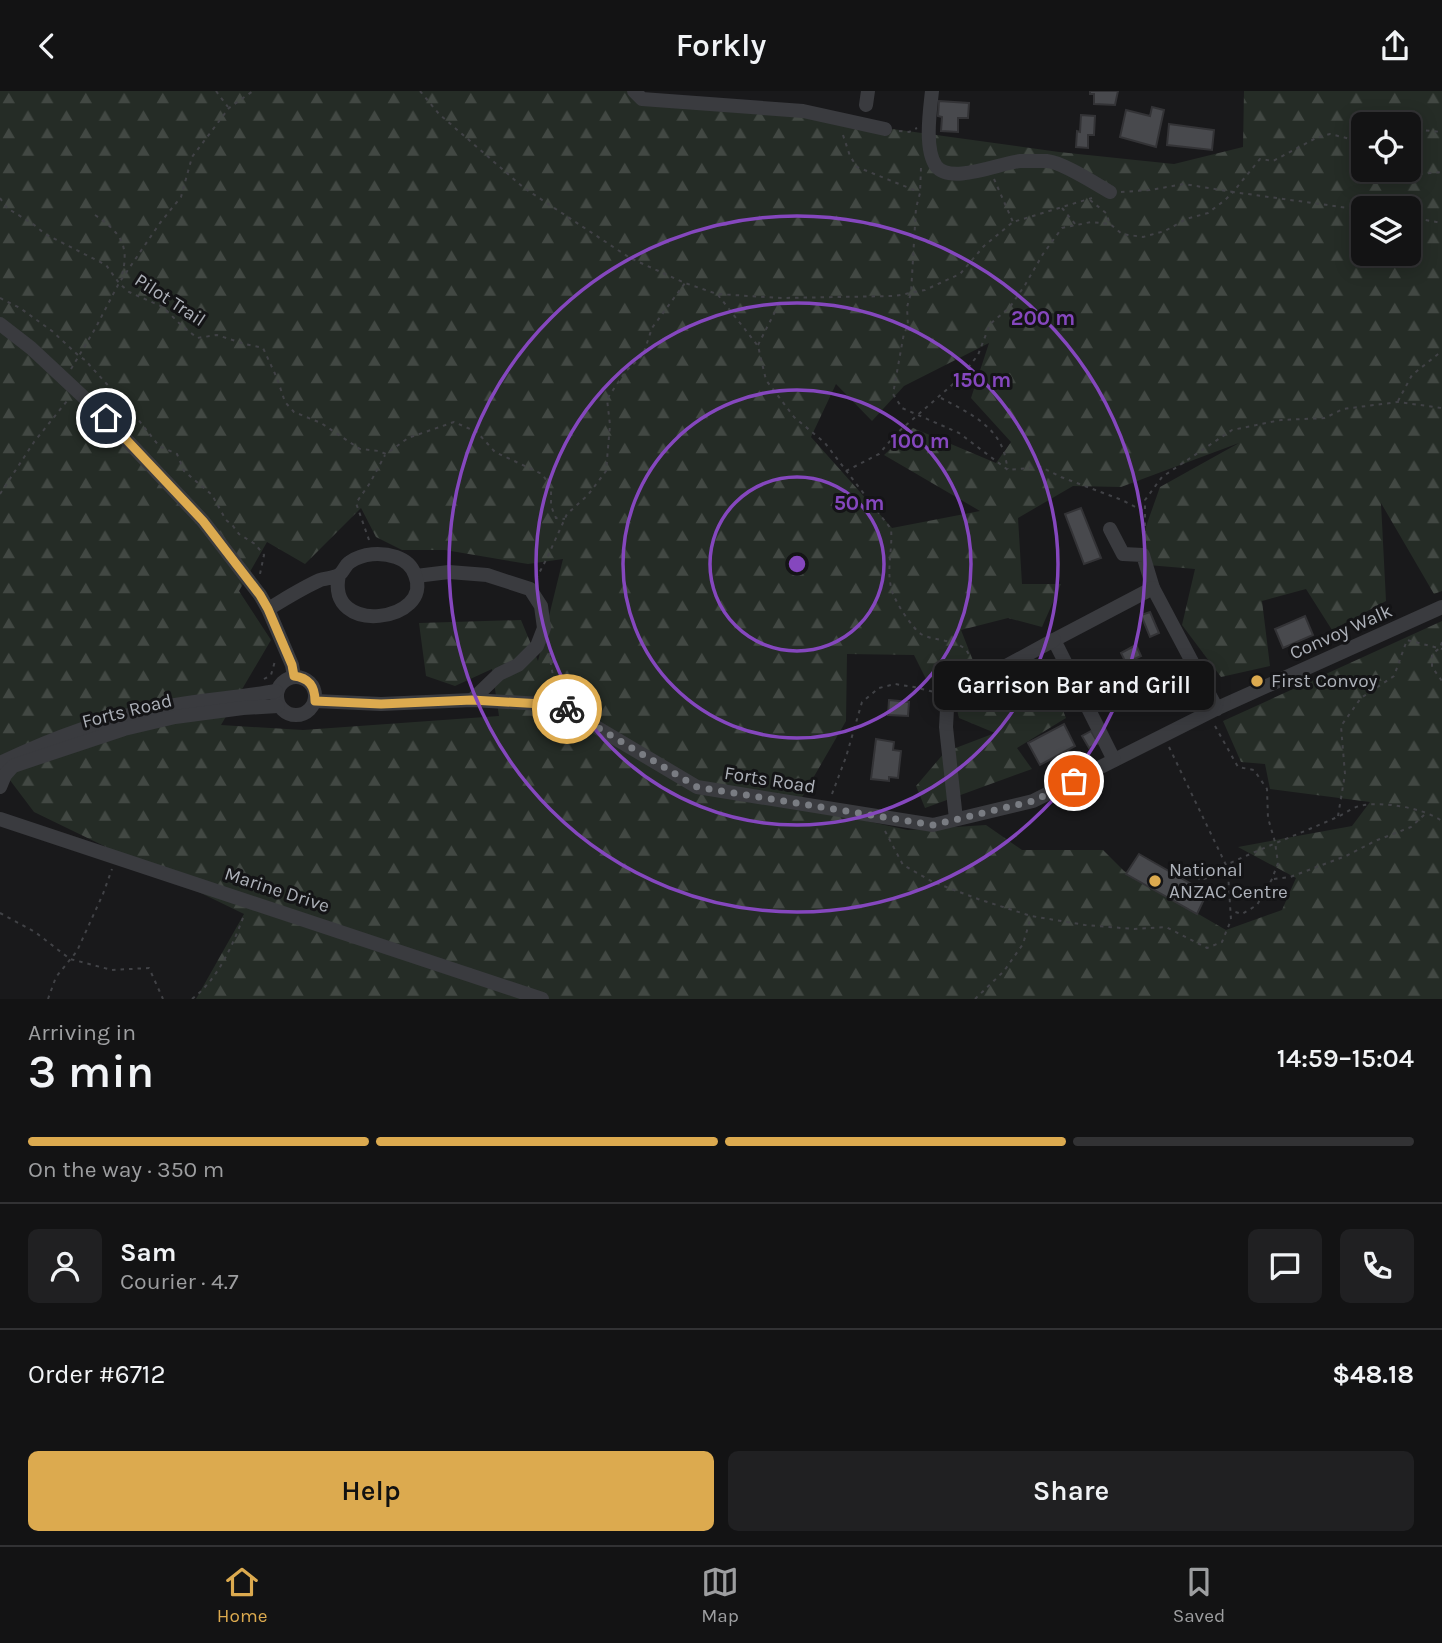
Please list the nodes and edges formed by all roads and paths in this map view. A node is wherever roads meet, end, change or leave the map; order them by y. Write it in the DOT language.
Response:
graph roads {
  1 [pos="216,91"];
  2 [pos="253,91"];
  3 [pos="420,91"];
  4 [pos="634,91"];
  5 [pos="932,91"];
  6 [pos="229,108"];
  7 [pos="832,118"];
  8 [pos="929,120"];
  9 [pos="885,129"];
  10 [pos="1421,130"];
  11 [pos="1442,132"];
  12 [pos="1351,139"];
  13 [pos="931,154"];
  14 [pos="990,169"];
  15 [pos="1442,172"];
  16 [pos="1421,174"];
  17 [pos="1110,192"];
  18 [pos="1233,192"];
  19 [pos="920,193"];
  20 [pos="0,198"];
  21 [pos="1089,199"];
  22 [pos="1351,207"];
  23 [pos="1062,208"];
  24 [pos="94,215"];
  25 [pos="1421,219"];
  26 [pos="1013,222"];
  27 [pos="1442,223"];
  28 [pos="1110,224"];
  29 [pos="1076,225"];
  30 [pos="119,283"];
  31 [pos="685,283"];
  32 [pos="911,293"];
  33 [pos="718,294"];
  34 [pos="0,298"];
  35 [pos="782,298"];
  36 [pos="0,324"];
  37 [pos="758,346"];
  38 [pos="1442,351"];
  39 [pos="79,356"];
  40 [pos="65,379"];
  41 [pos="76,390"];
  42 [pos="940,397"];
  43 [pos="1398,402"];
  44 [pos="1442,408"];
  45 [pos="917,415"];
  46 [pos="386,453"];
  47 [pos="1008,470"];
  48 [pos="846,472"];
  49 [pos="0,494"];
  50 [pos="1145,512"];
  51 [pos="565,519"];
  52 [pos="1110,529"];
  53 [pos="374,554"];
  54 [pos="1143,555"];
  55 [pos="339,575"];
  56 [pos="416,576"];
  57 [pos="255,588"];
  58 [pos="1153,588"];
  59 [pos="530,589"];
  60 [pos="1442,607"];
  61 [pos="268,609"];
  62 [pos="1054,641"];
  63 [pos="1442,642"];
  64 [pos="1441,648"];
  65 [pos="549,652"];
  66 [pos="294,676"];
  67 [pos="1442,681"];
  68 [pos="974,683"];
  69 [pos="960,691"];
  70 [pos="277,698"];
  71 [pos="472,700"];
  72 [pos="315,701"];
  73 [pos="586,705"];
  74 [pos="1212,711"];
  75 [pos="1164,735"];
  76 [pos="1114,760"];
  77 [pos="0,763"];
  78 [pos="0,787"];
  79 [pos="827,808"];
  80 [pos="1426,813"];
  81 [pos="881,817"];
  82 [pos="1338,817"];
  83 [pos="0,819"];
  84 [pos="956,820"];
  85 [pos="1442,821"];
  86 [pos="1275,842"];
  87 [pos="116,857"];
  88 [pos="1226,865"];
  89 [pos="1272,879"];
  90 [pos="250,901"];
  91 [pos="1231,911"];
  92 [pos="0,913"];
  93 [pos="1031,916"];
  94 [pos="70,959"];
  95 [pos="48,999"];
  96 [pos="163,999"];
  97 [pos="192,999"];
  98 [pos="542,999"];
  99 [pos="975,999"];
  1 -- 6 [label="path"];
  2 -- 6 [label="path"];
  3 -- 31 [label="path"];
  4 -- 7 [label="street"];
  5 -- 8 [label="street"];
  6 -- 30 [label="path"];
  7 -- 9 [label="street"];
  7 -- 19 [label="path"];
  8 -- 9 [label="path"];
  8 -- 13 [label="street"];
  10 -- 11 [label="path"];
  12 -- 18 [label="path"];
  13 -- 14 [label="street"];
  13 -- 19 [label="path"];
  14 -- 17 [label="street"];
  14 -- 26 [label="path"];
  15 -- 16 [label="path"];
  17 -- 18 [label="path"];
  17 -- 21 [label="path"];
  18 -- 22 [label="path"];
  18 -- 28 [label="path"];
  19 -- 32 [label="path"];
  20 -- 30 [label="path, Pilot Trail"];
  21 -- 23 [label="path"];
  21 -- 28 [label="path"];
  23 -- 26 [label="path"];
  23 -- 29 [label="path"];
  24 -- 30 [label="path"];
  25 -- 27 [label="path"];
  26 -- 32 [label="path"];
  28 -- 29 [label="path"];
  29 -- 42 [label="path"];
  30 -- 39 [label="path"];
  30 -- 46 [label="path, Pilot Trail"];
  31 -- 33 [label="path"];
  31 -- 51 [label="path"];
  32 -- 35 [label="path"];
  32 -- 45 [label="path"];
  33 -- 35 [label="path"];
  33 -- 37 [label="path"];
  34 -- 39 [label="path"];
  35 -- 37 [label="path"];
  36 -- 40 [label="street"];
  37 -- 48 [label="path"];
  38 -- 43 [label="path"];
  39 -- 40 [label="path"];
  39 -- 57 [label="path"];
  40 -- 41 [label="street"];
  41 -- 49 [label="path"];
  41 -- 57 [label="street"];
  42 -- 45 [label="path"];
  42 -- 47 [label="path"];
  43 -- 44 [label="path"];
  43 -- 50 [label="path"];
  45 -- 47 [label="path"];
  45 -- 48 [label="path"];
  46 -- 51 [label="path"];
  46 -- 53 [label="path"];
  47 -- 50 [label="path"];
  48 -- 68 [label="path"];
  50 -- 54 [label="path"];
  51 -- 59 [label="path"];
  52 -- 54 [label="street"];
  53 -- 55 [label="street"];
  53 -- 56 [label="street"];
  54 -- 58 [label="street"];
  55 -- 56 [label="street"];
  55 -- 61 [label="street"];
  56 -- 59 [label="street"];
  57 -- 61 [label="street"];
  58 -- 62 [label="street"];
  58 -- 74 [label="street"];
  59 -- 71 [label="street"];
  60 -- 74 [label="street, Convoy Walk"];
  61 -- 66 [label="street"];
  62 -- 68 [label="street"];
  62 -- 76 [label="street"];
  63 -- 64 [label="path"];
  64 -- 67 [label="path"];
  64 -- 82 [label="path"];
  65 -- 73 [label="path"];
  66 -- 70 [label="street"];
  66 -- 72 [label="street"];
  68 -- 69 [label="street"];
  69 -- 79 [label="path"];
  69 -- 84 [label="street"];
  70 -- 72 [label="street"];
  70 -- 77 [label="street, Forts Road"];
  70 -- 78 [label="street, Forts Road"];
  71 -- 72 [label="street, Forts Road"];
  71 -- 79 [label="street, Forts Road"];
  74 -- 75 [label="street, Forts Road"];
  74 -- 86 [label="path"];
  75 -- 76 [label="street, Forts Road"];
  75 -- 88 [label="path"];
  76 -- 84 [label="street, Forts Road"];
  79 -- 81 [label="street, Forts Road"];
  80 -- 82 [label="path"];
  80 -- 85 [label="path"];
  80 -- 89 [label="path"];
  81 -- 84 [label="street, Forts Road"];
  81 -- 93 [label="path"];
  82 -- 86 [label="path"];
  83 -- 87 [label="street, Marine Drive"];
  86 -- 88 [label="path"];
  86 -- 89 [label="path"];
  87 -- 90 [label="street, Marine Drive"];
  87 -- 94 [label="path"];
  88 -- 91 [label="path"];
  89 -- 91 [label="path"];
  90 -- 97 [label="path"];
  90 -- 98 [label="street, Marine Drive"];
  91 -- 93 [label="path"];
  92 -- 94 [label="path"];
  93 -- 99 [label="path"];
  94 -- 95 [label="path"];
  94 -- 96 [label="path"];
}
